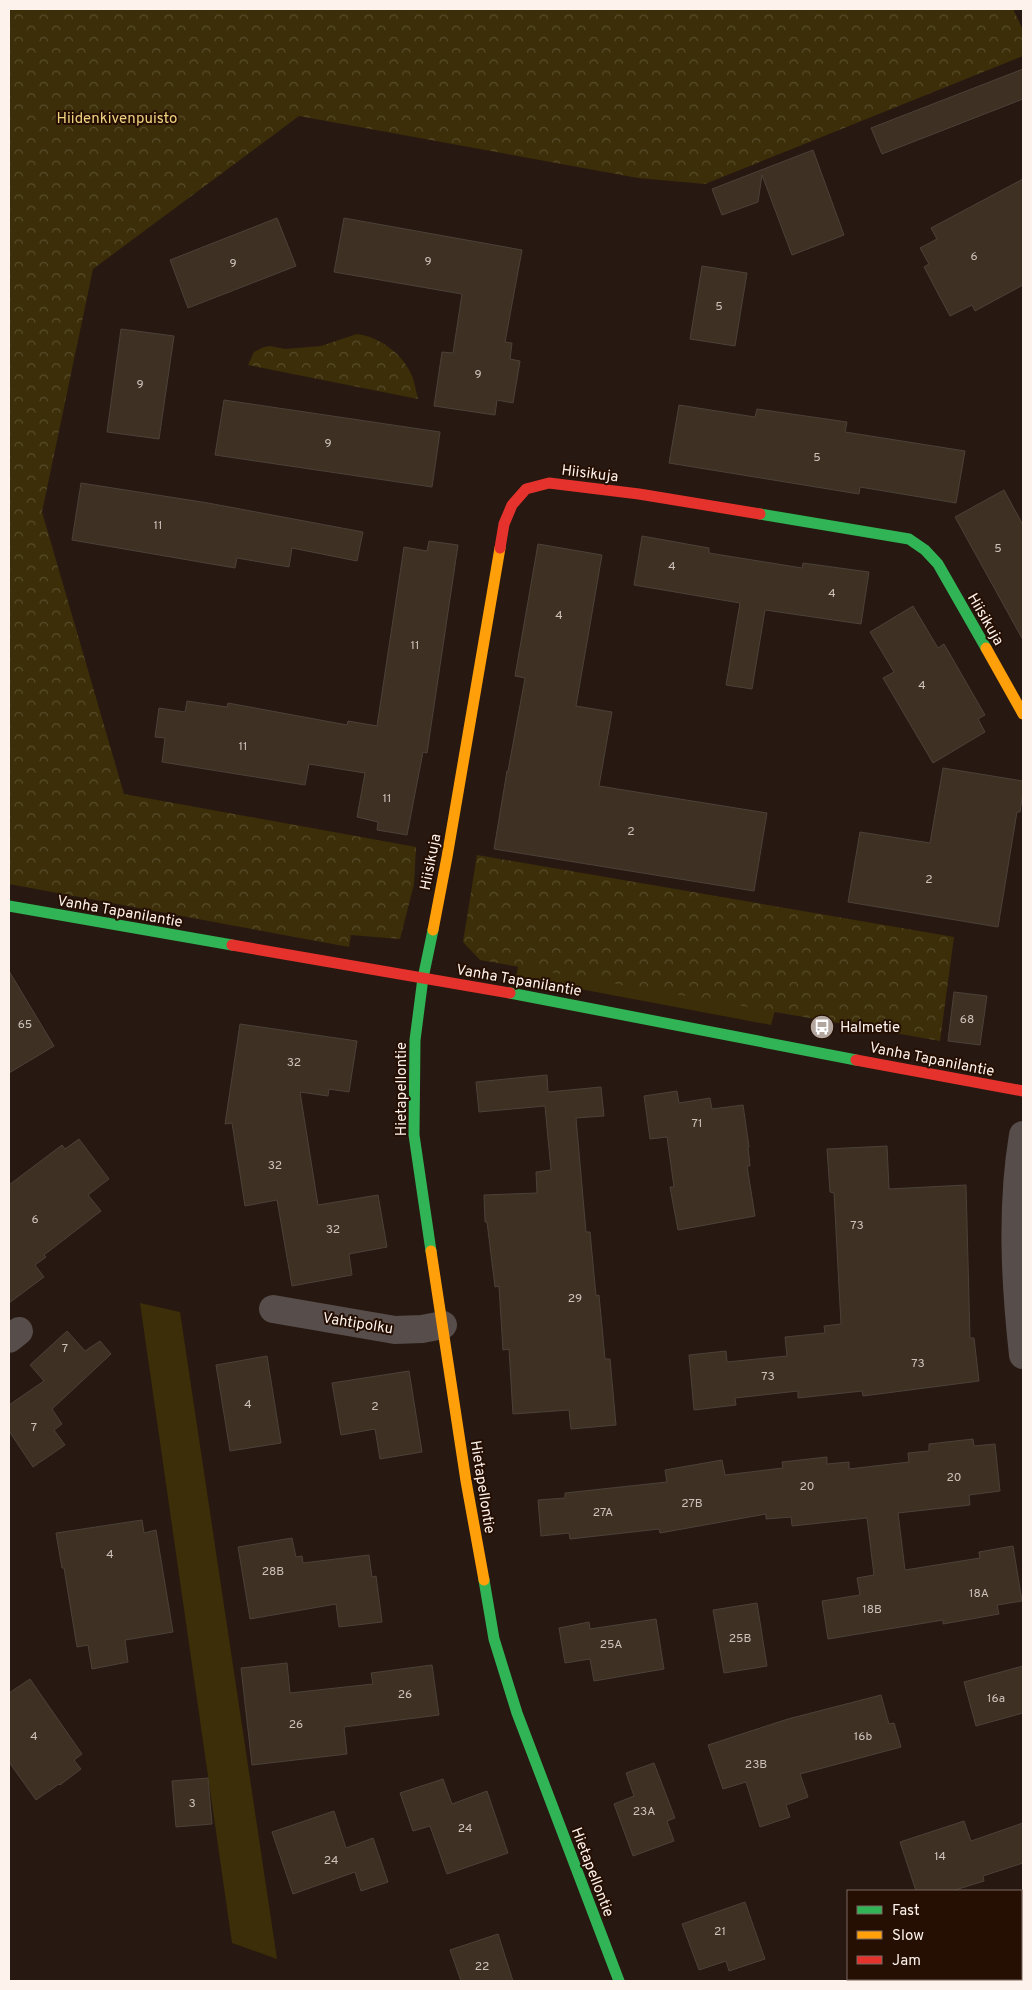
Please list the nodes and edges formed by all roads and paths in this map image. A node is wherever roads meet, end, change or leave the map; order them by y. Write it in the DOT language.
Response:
graph roads {
  1 [pos="1023,714"];
  2 [pos="9,906"];
  3 [pos="423,978"];
  4 [pos="1023,1090"];
  5 [pos="1023,1135"];
  6 [pos="273,1309"];
  7 [pos="442,1325"];
  8 [pos="1023,1355"];
  9 [pos="619,1981"];
  1 -- 3 [label="street, Hiisikuja"];
  2 -- 3 [label="street, Vanha Tapanilantie"];
  3 -- 4 [label="street, Vanha Tapanilantie"];
  3 -- 7 [label="street, Hietapellontie"];
  5 -- 8 [label="street"];
  6 -- 7 [label="street, Vahtipolku"];
  7 -- 9 [label="street, Hietapellontie"];
}
